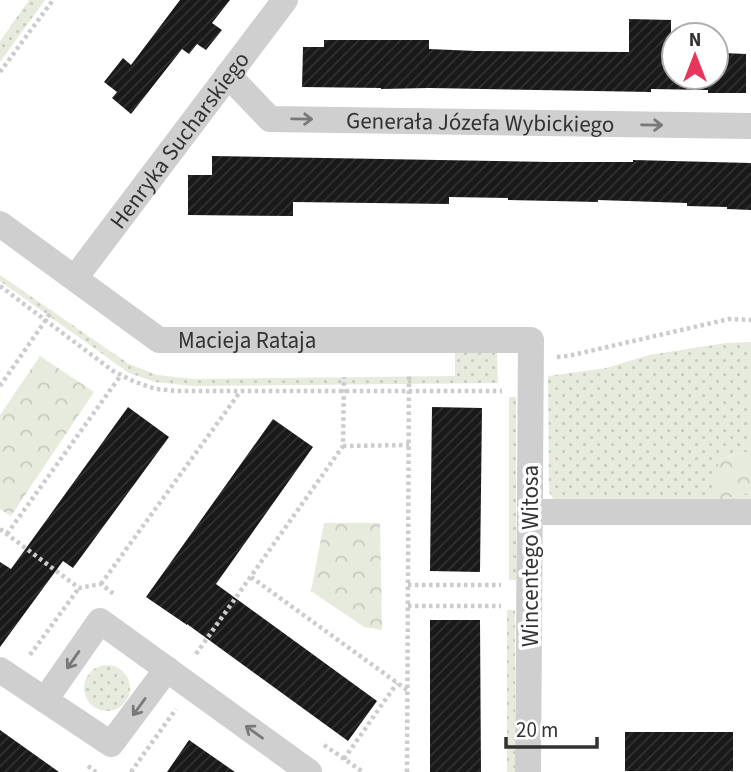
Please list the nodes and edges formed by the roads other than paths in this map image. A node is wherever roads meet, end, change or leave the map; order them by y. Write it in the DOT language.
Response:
graph roads {
  1 [pos="285,0"];
  2 [pos="228,75"];
  3 [pos="751,126"];
  4 [pos="0,224"];
  5 [pos="75,278"];
  6 [pos="531,349"];
  7 [pos="530,512"];
  8 [pos="751,512"];
  9 [pos="167,669"];
  10 [pos="6,674"];
  11 [pos="45,700"];
  12 [pos="309,772"];
  13 [pos="528,772"];
  1 -- 2 [label="street, Henryka Sucharskiego"];
  2 -- 3 [label="street, Generała Józefa Wybickiego, one-way"];
  2 -- 5 [label="street, Henryka Sucharskiego"];
  4 -- 5 [label="street, Macieja Rataja"];
  5 -- 6 [label="street, Macieja Rataja"];
  6 -- 7 [label="street, Wincentego Witosa"];
  7 -- 8 [label="street"];
  7 -- 13 [label="street, Wincentego Witosa"];
  9 -- 11 [label="street, one-way"];
  9 -- 11 [label="street, one-way"];
  12 -- 9 [label="street, one-way"];
  10 -- 11 [label="street"];
}
